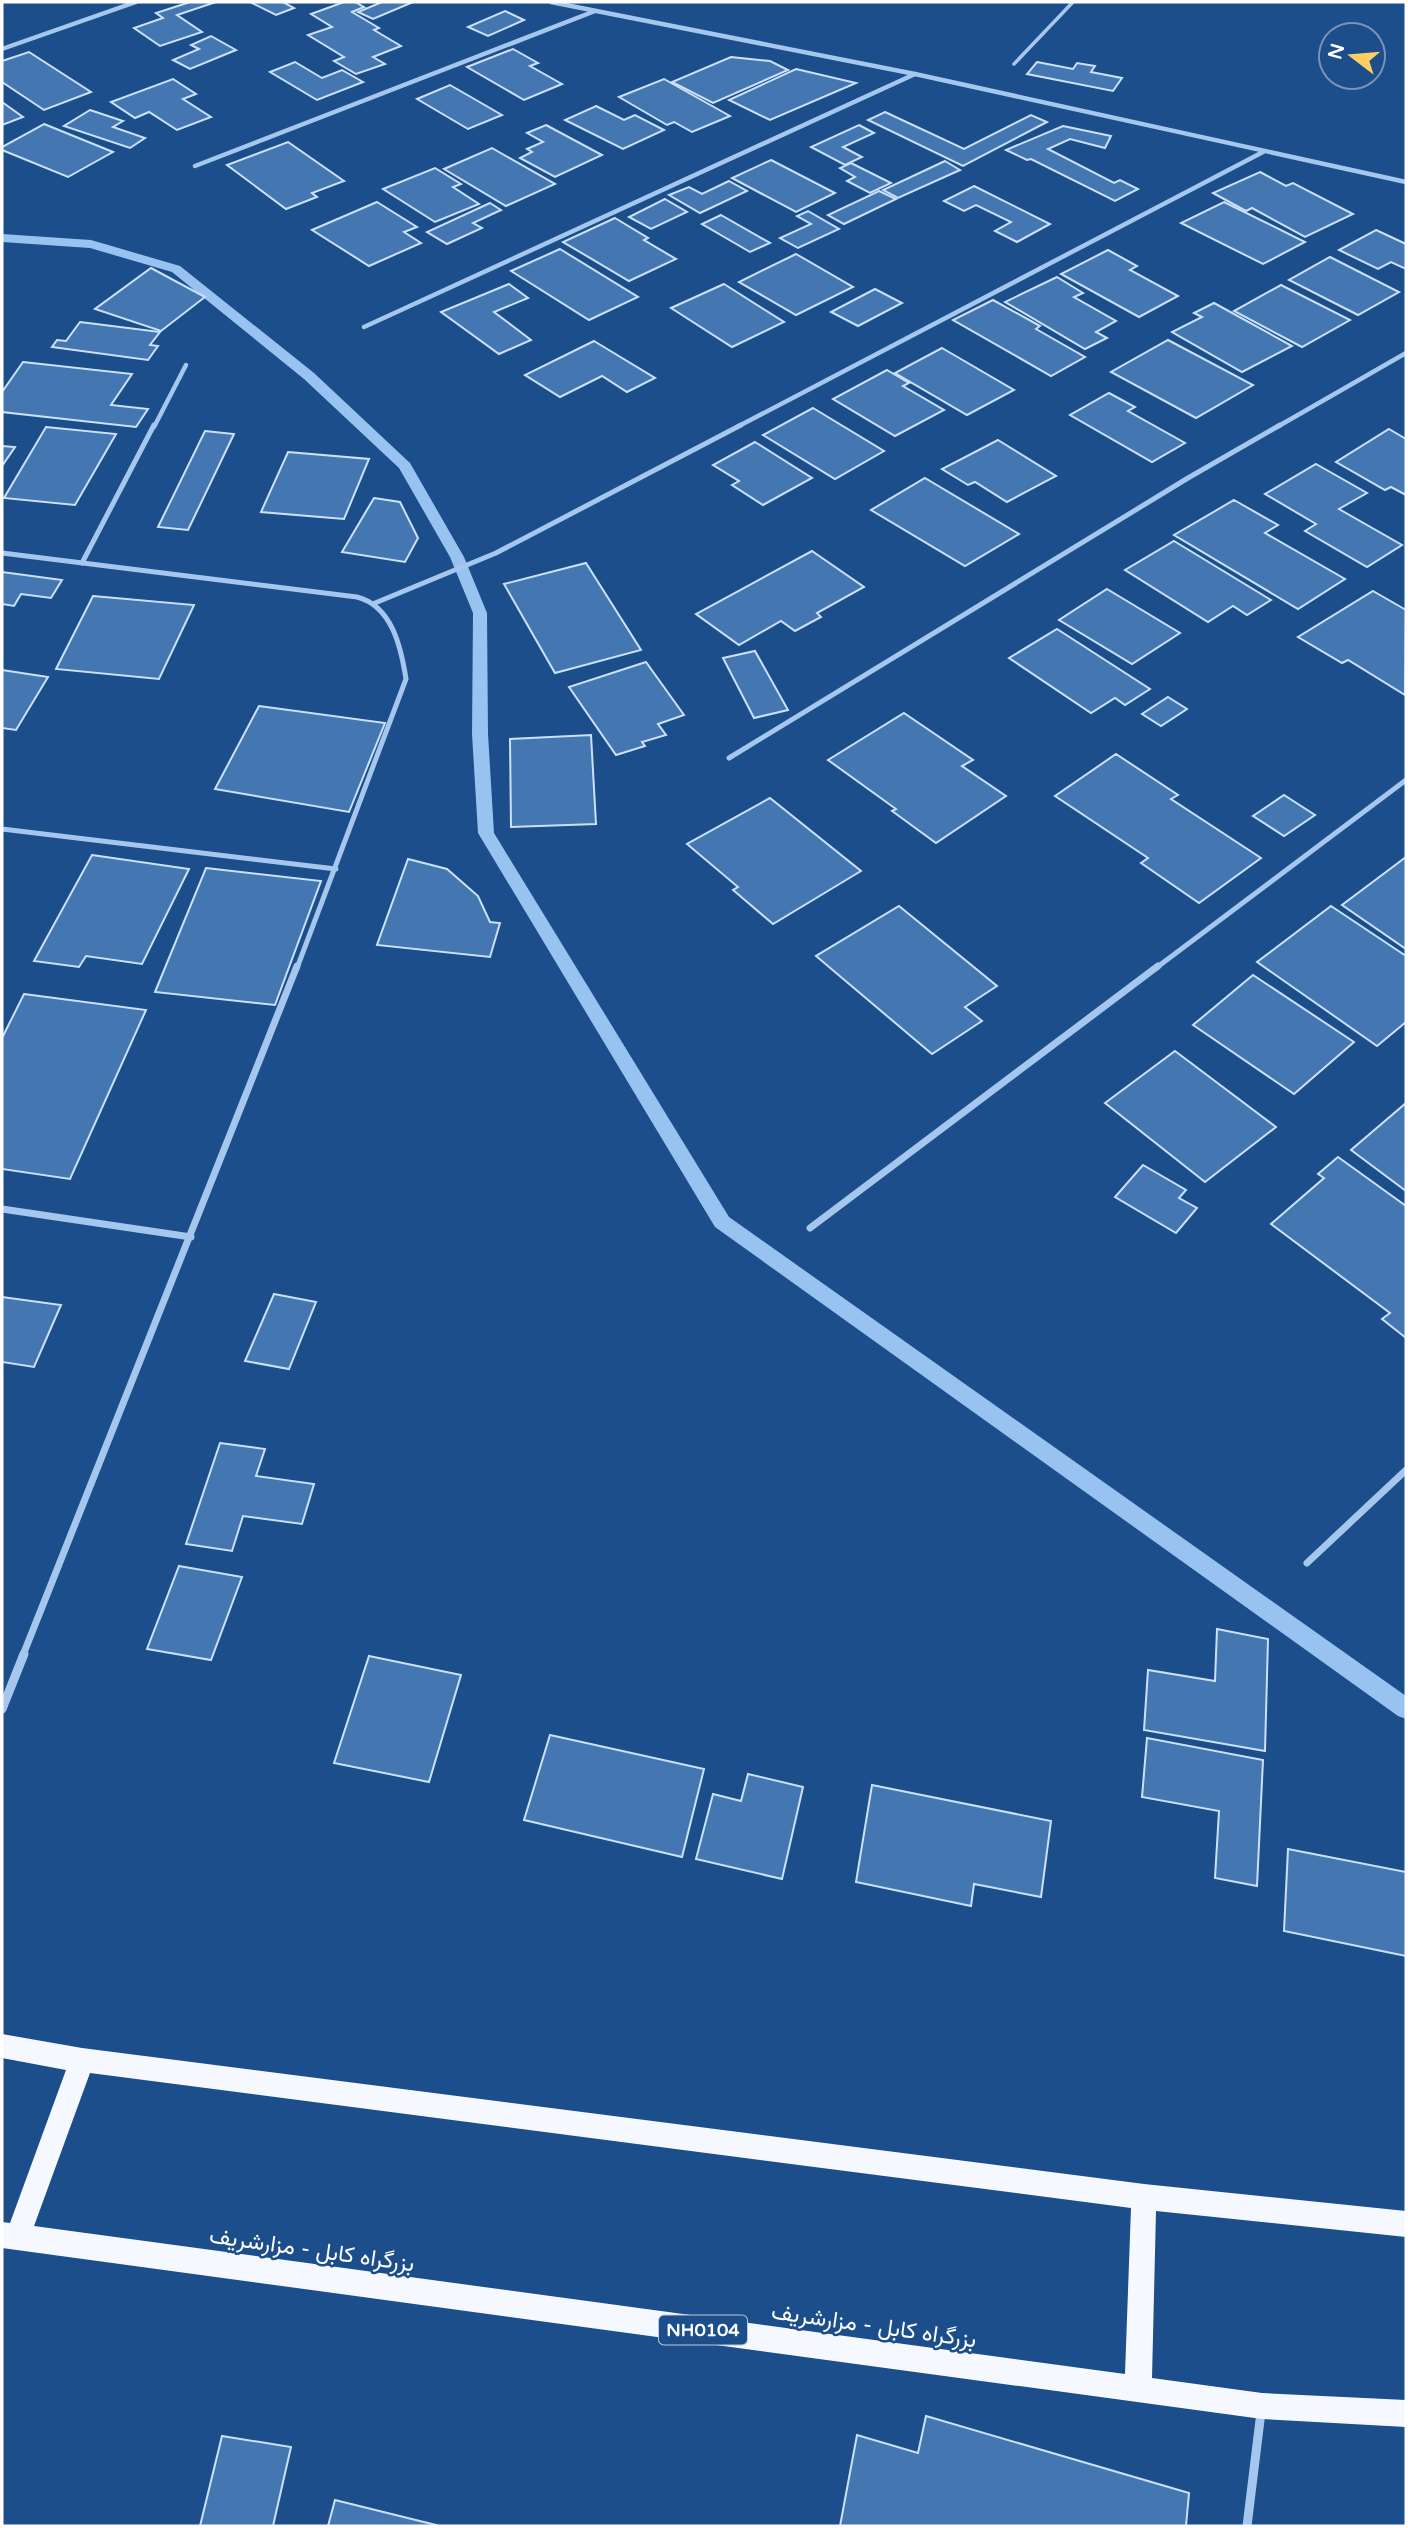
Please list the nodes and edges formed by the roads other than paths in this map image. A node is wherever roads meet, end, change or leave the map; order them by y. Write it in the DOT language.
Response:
graph roads {
  1 [pos="136,2"];
  2 [pos="551,2"];
  3 [pos="1073,2"];
  4 [pos="596,11"];
  5 [pos="2,49"];
  6 [pos="1014,64"];
  7 [pos="915,74"];
  8 [pos="1263,152"];
  9 [pos="195,166"];
  10 [pos="1406,182"];
  11 [pos="364,327"];
  12 [pos="1406,353"];
  13 [pos="186,365"];
  14 [pos="2,553"];
  15 [pos="82,563"];
  16 [pos="375,603"];
  17 [pos="729,758"];
  18 [pos="1406,780"];
  19 [pos="2,829"];
  20 [pos="336,869"];
  21 [pos="2,1209"];
  22 [pos="810,1228"];
  23 [pos="191,1237"];
  24 [pos="1406,1470"];
  25 [pos="1307,1563"];
  26 [pos="2,1709"];
  27 [pos="2,2046"];
  28 [pos="82,2060"];
  29 [pos="1143,2197"];
  30 [pos="1406,2224"];
  31 [pos="9,2237"];
  32 [pos="1138,2388"];
  33 [pos="1262,2406"];
  34 [pos="1406,2414"];
  35 [pos="1247,2526"];
  1 -- 5 [label="street"];
  2 -- 4 [label="street"];
  3 -- 6 [label="lane"];
  4 -- 7 [label="street"];
  4 -- 9 [label="street"];
  7 -- 8 [label="street"];
  7 -- 11 [label="street"];
  8 -- 10 [label="street"];
  8 -- 16 [label="street"];
  12 -- 17 [label="street"];
  13 -- 15 [label="street"];
  14 -- 15 [label="street"];
  15 -- 16 [label="street"];
  16 -- 20 [label="street"];
  18 -- 22 [label="street"];
  19 -- 20 [label="street"];
  20 -- 23 [label="street"];
  21 -- 23 [label="street"];
  23 -- 26 [label="street"];
  24 -- 25 [label="street"];
  27 -- 28 [label="highway"];
  28 -- 29 [label="highway"];
  28 -- 31 [label="highway"];
  29 -- 30 [label="highway"];
  29 -- 32 [label="highway"];
  31 -- 32 [label="highway, بزرگراه کابل - مزارشریف / NH0104"];
  32 -- 33 [label="highway, بزرگراه کابل - مزارشریف / NH0104"];
  33 -- 34 [label="highway, بزرگراه کابل - مزارشریف / NH0104"];
  33 -- 35 [label="street"];
}
